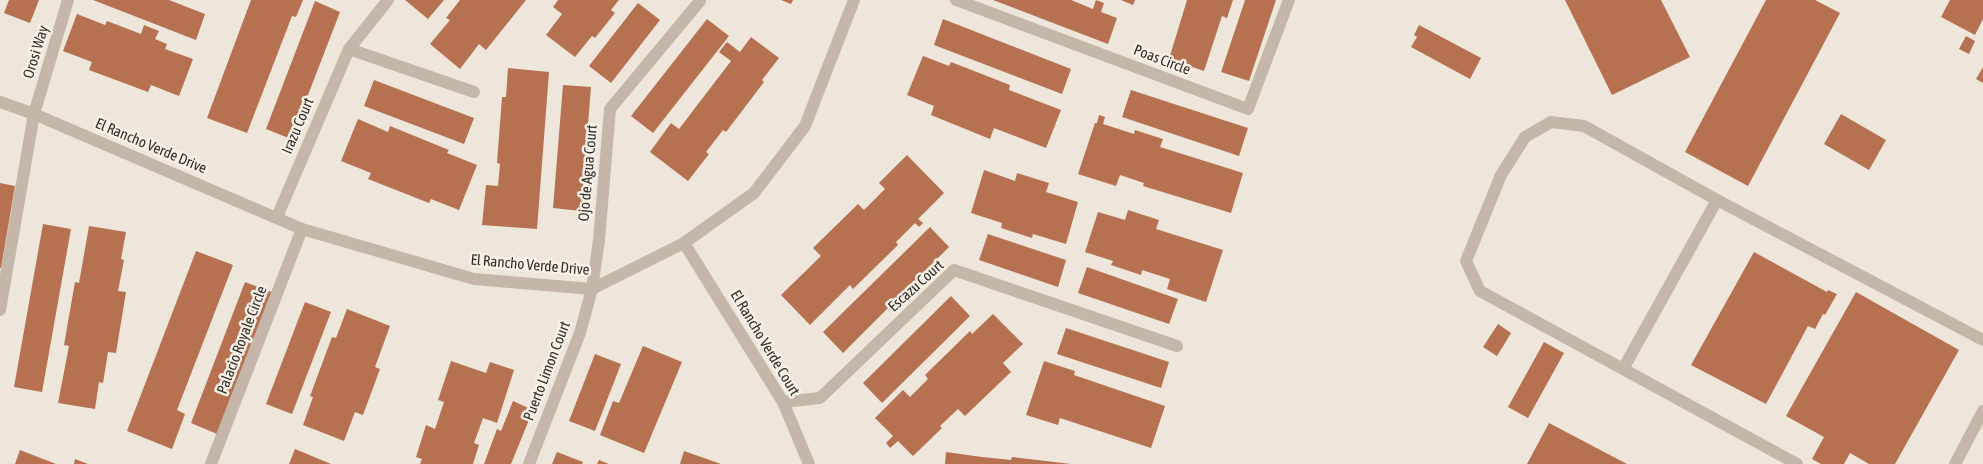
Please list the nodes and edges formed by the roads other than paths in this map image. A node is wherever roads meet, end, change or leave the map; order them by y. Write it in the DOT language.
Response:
graph roads {
  1 [pos="68,0"];
  2 [pos="388,0"];
  3 [pos="854,0"];
  4 [pos="956,0"];
  5 [pos="1289,0"];
  6 [pos="700,1"];
  7 [pos="349,49"];
  8 [pos="474,92"];
  9 [pos="0,102"];
  10 [pos="34,114"];
  11 [pos="1717,200"];
  12 [pos="277,216"];
  13 [pos="302,229"];
  14 [pos="684,243"];
  15 [pos="592,289"];
  16 [pos="0,310"];
  17 [pos="1983,340"];
  18 [pos="1177,346"];
  19 [pos="1623,369"];
  20 [pos="783,402"];
  21 [pos="1983,412"];
  22 [pos="212,464"];
  23 [pos="529,464"];
  24 [pos="810,464"];
  25 [pos="1797,464"];
  26 [pos="1955,464"];
  1 -- 10 [label="street, Orosi Way"];
  2 -- 7 [label="street, Irazu Court"];
  3 -- 14 [label="street, El Rancho Verde Drive"];
  4 -- 5 [label="street, Poas Circle"];
  6 -- 15 [label="street, Ojo de Agua Court"];
  7 -- 8 [label="street"];
  7 -- 12 [label="street, Irazu Court"];
  9 -- 10 [label="street, El Rancho Verde Drive"];
  10 -- 12 [label="street, El Rancho Verde Drive"];
  10 -- 16 [label="street"];
  11 -- 17 [label="street"];
  11 -- 19 [label="street"];
  11 -- 19 [label="street"];
  12 -- 13 [label="street, El Rancho Verde Drive"];
  13 -- 15 [label="street, El Rancho Verde Drive"];
  13 -- 22 [label="street, Palacio Royale Circle"];
  14 -- 15 [label="street, El Rancho Verde Drive"];
  14 -- 20 [label="street, El Rancho Verde Court"];
  15 -- 23 [label="street, Puerto Limon Court"];
  18 -- 20 [label="street, Escazu Court"];
  19 -- 25 [label="street"];
  20 -- 24 [label="street, El Rancho Verde Court"];
  21 -- 26 [label="street"];
}
